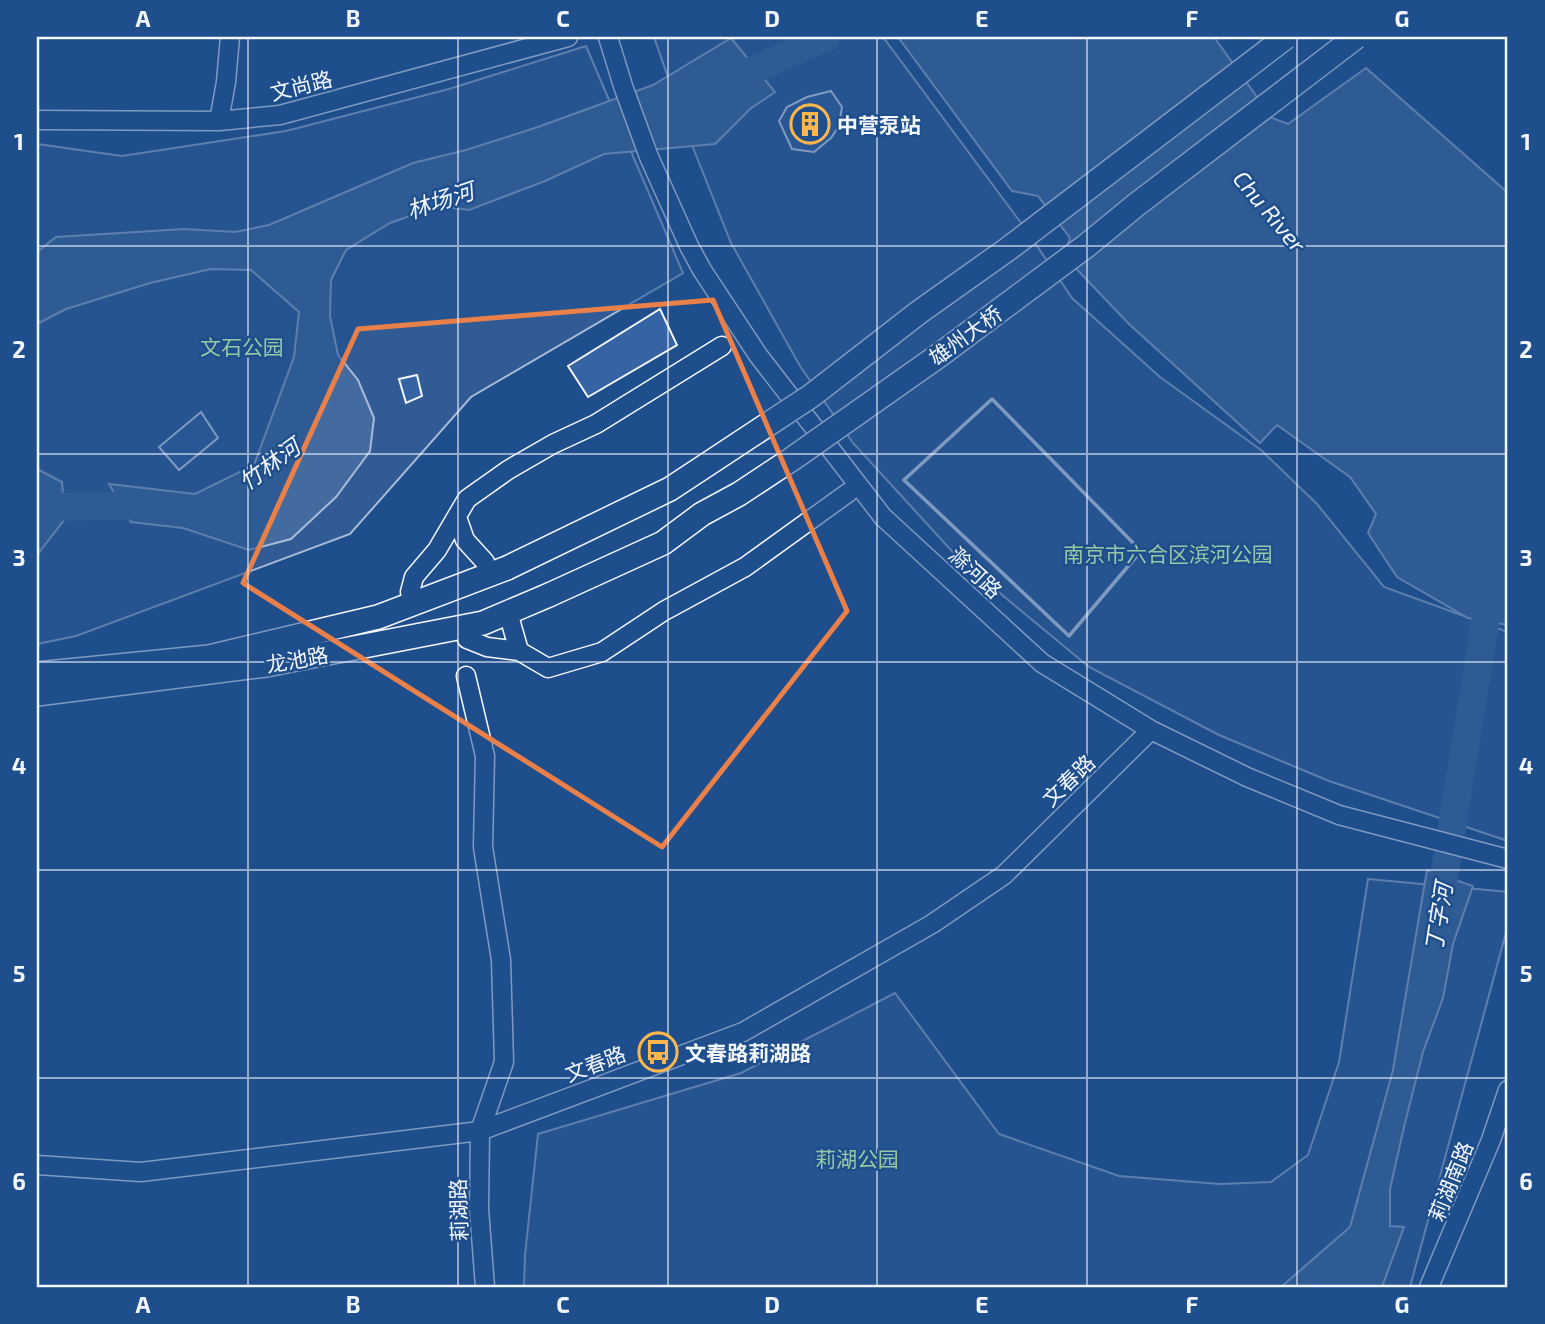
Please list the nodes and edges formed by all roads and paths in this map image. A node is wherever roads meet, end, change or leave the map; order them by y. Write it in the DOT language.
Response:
graph roads {
  1 [pos="230,37"];
  2 [pos="568,37"];
  3 [pos="608,37"];
  4 [pos="1286,37"];
  5 [pos="1356,37"];
  6 [pos="37,120"];
  7 [pos="219,121"];
  8 [pos="722,346"];
  9 [pos="849,492"];
  10 [pos="457,517"];
  11 [pos="496,565"];
  12 [pos="410,592"];
  13 [pos="549,594"];
  14 [pos="509,616"];
  15 [pos="467,639"];
  16 [pos="519,651"];
  17 [pos="37,674"];
  18 [pos="466,676"];
  19 [pos="37,694"];
  20 [pos="1152,730"];
  21 [pos="1508,859"];
  22 [pos="1508,1090"];
  23 [pos="480,1131"];
  24 [pos="37,1165"];
  25 [pos="485,1287"];
  26 [pos="1429,1287"];
  1 -- 7 [label="street"];
  2 -- 7 [label="street, 文尚路"];
  3 -- 20 [label="street, 滁河路"];
  4 -- 11 [label="main road, bridge"];
  5 -- 13 [label="main road, 雄州大桥, bridge"];
  6 -- 7 [label="street, 文尚路"];
  8 -- 10 [label="street"];
  9 -- 16 [label="street"];
  10 -- 11 [label="street"];
  10 -- 12 [label="street"];
  11 -- 17 [label="main road, 龙池路"];
  13 -- 19 [label="main road, 龙池路"];
  14 -- 16 [label="street"];
  15 -- 16 [label="street"];
  18 -- 23 [label="street, 莉湖路"];
  20 -- 21 [label="street, 滁河路"];
  20 -- 23 [label="street, 文春路"];
  22 -- 26 [label="street, 莉湖南路"];
  23 -- 24 [label="street, 文春路"];
  23 -- 25 [label="street, 莉湖路"];
}
